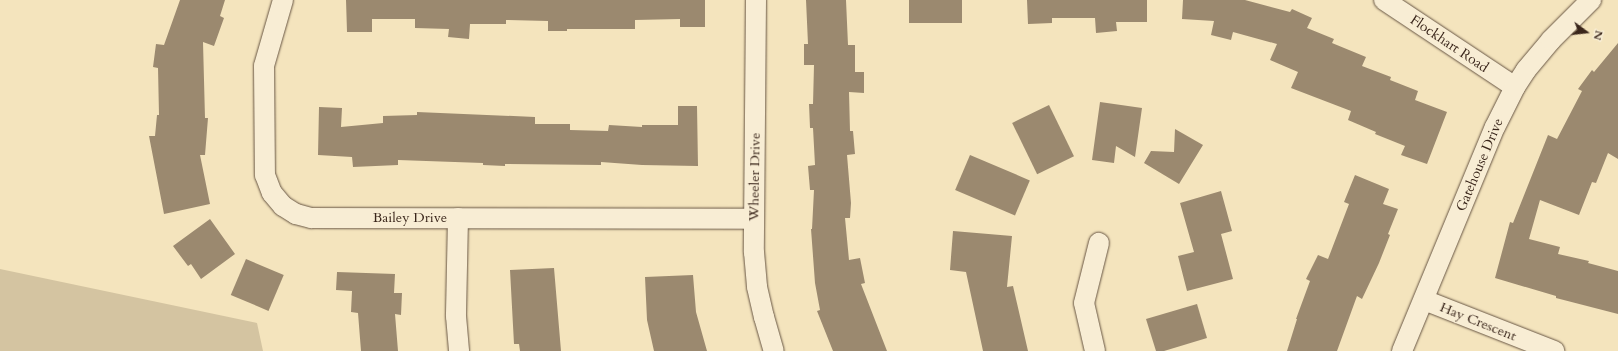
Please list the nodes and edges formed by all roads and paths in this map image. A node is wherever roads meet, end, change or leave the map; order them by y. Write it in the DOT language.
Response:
graph roads {
  1 [pos="284,0"];
  2 [pos="756,0"];
  3 [pos="1384,0"];
  4 [pos="1591,0"];
  5 [pos="1516,87"];
  6 [pos="458,218"];
  7 [pos="754,219"];
  8 [pos="1099,243"];
  9 [pos="1424,300"];
  10 [pos="459,351"];
  11 [pos="774,351"];
  12 [pos="1095,351"];
  13 [pos="1402,351"];
  14 [pos="1554,351"];
  1 -- 6 [label="street, Bailey Drive"];
  2 -- 7 [label="street, Wheeler Drive"];
  3 -- 5 [label="street, Flockhart Road"];
  4 -- 5 [label="street, Gatehouse Drive"];
  5 -- 9 [label="street, Gatehouse Drive"];
  6 -- 7 [label="street, Bailey Drive"];
  6 -- 10 [label="street"];
  7 -- 11 [label="street, Wheeler Drive"];
  8 -- 12 [label="street"];
  9 -- 13 [label="street, Gatehouse Drive"];
  9 -- 14 [label="street, Hay Crescent"];
}
